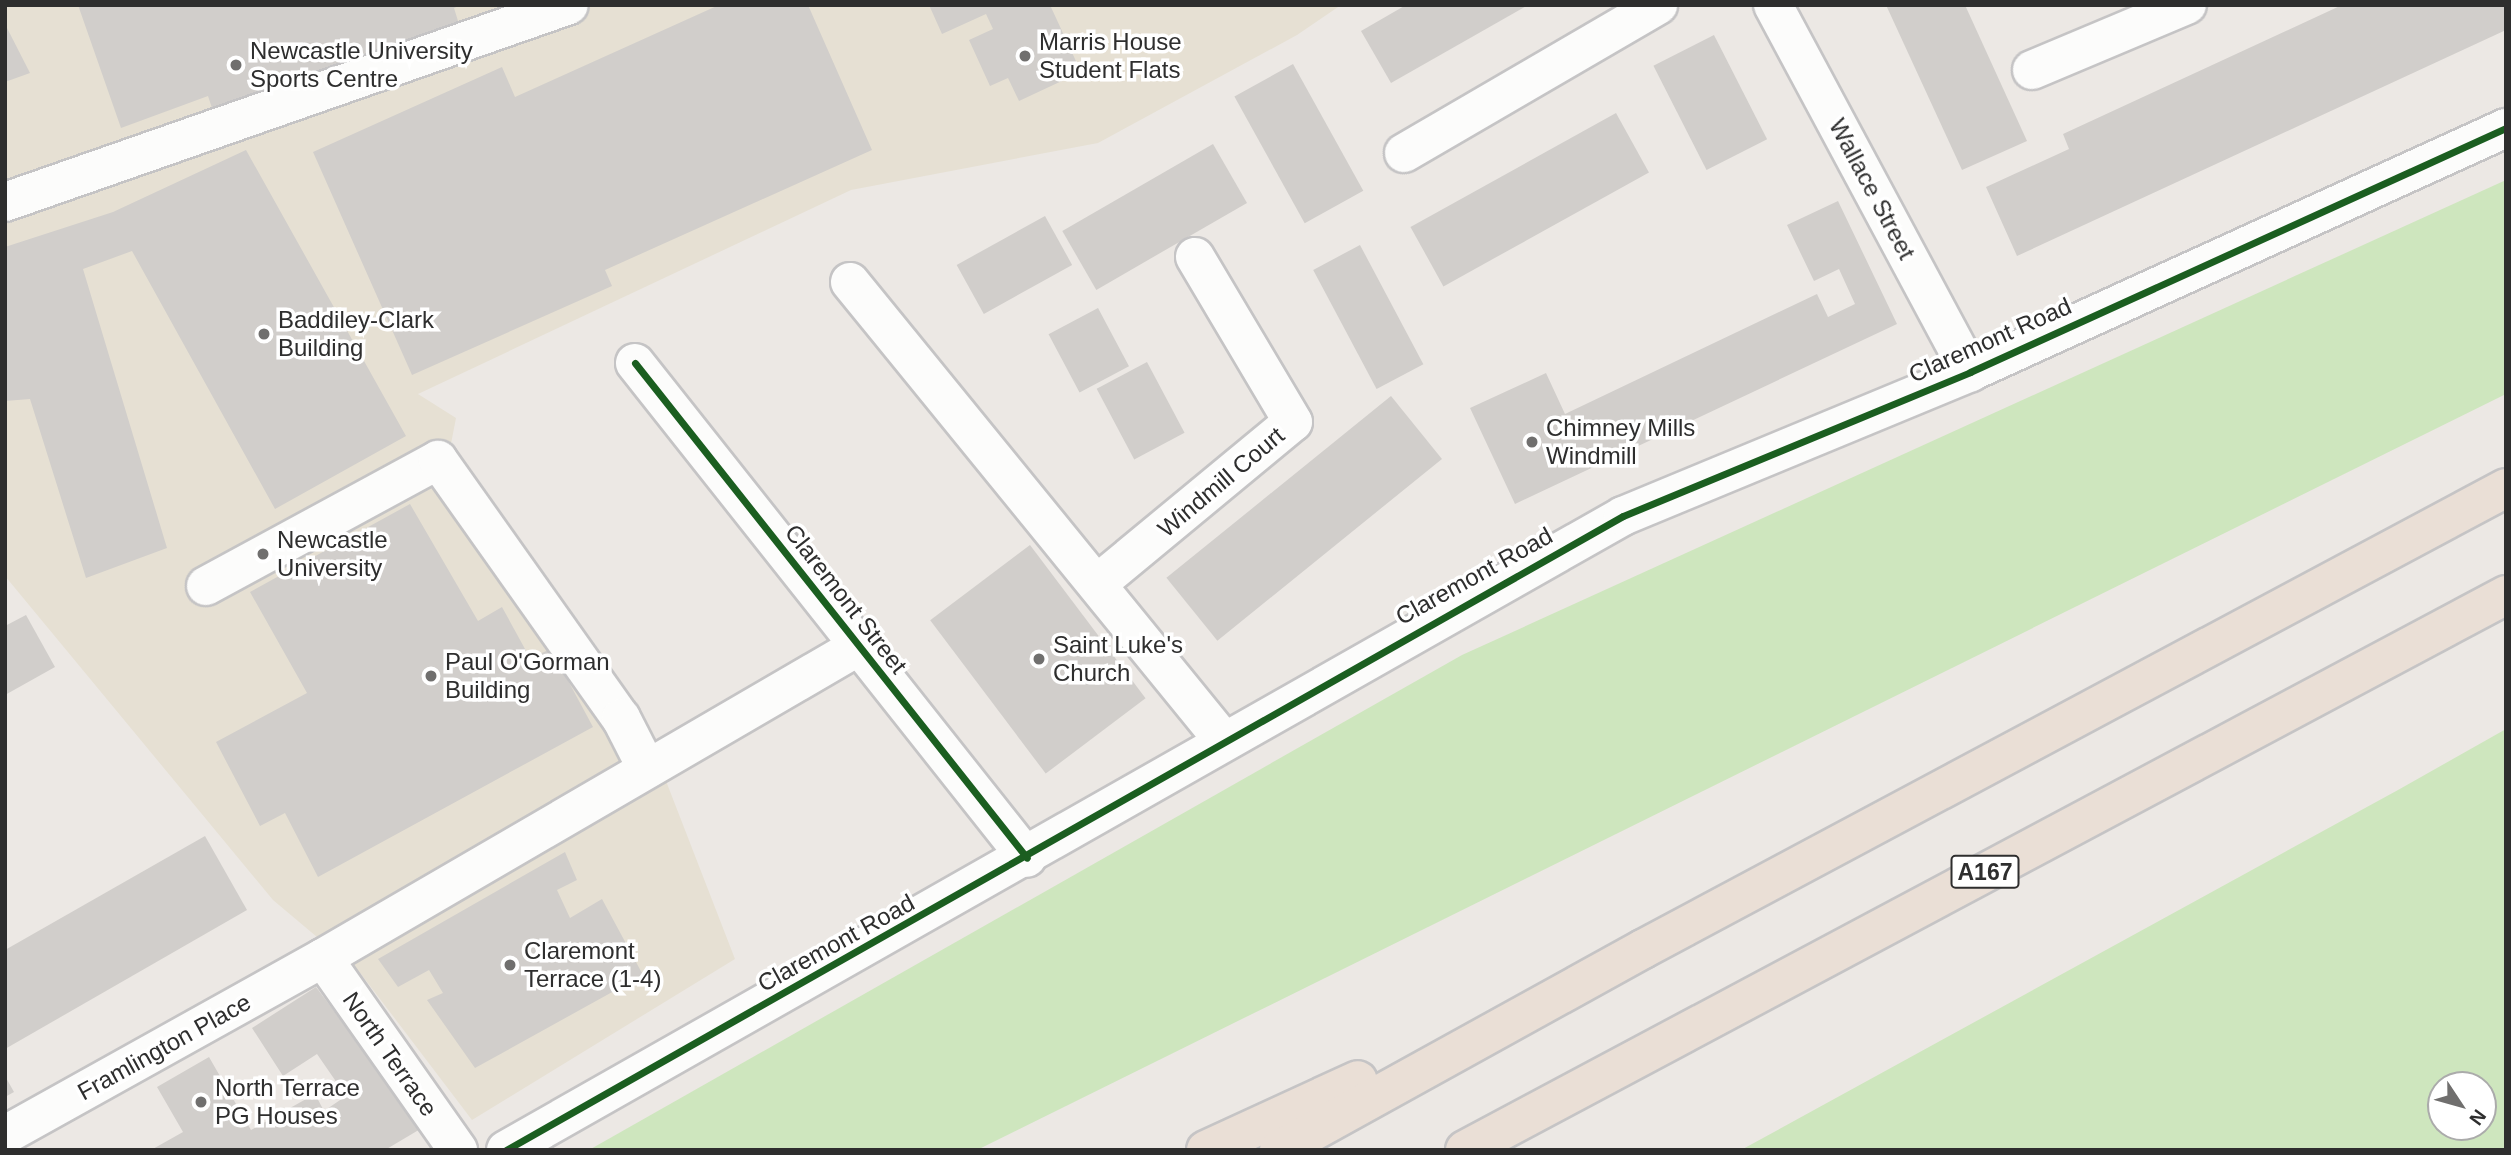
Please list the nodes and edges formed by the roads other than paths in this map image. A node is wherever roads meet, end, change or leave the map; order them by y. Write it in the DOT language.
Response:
graph roads {
  1 [pos="569,5"];
  2 [pos="1658,5"];
  3 [pos="1773,5"];
  4 [pos="2187,5"];
  5 [pos="2032,70"];
  6 [pos="2506,128"];
  7 [pos="1404,153"];
  8 [pos="5,202"];
  9 [pos="1195,257"];
  10 [pos="850,282"];
  11 [pos="635,363"];
  12 [pos="1970,372"];
  13 [pos="2506,488"];
  14 [pos="1097,584"];
  15 [pos="206,586"];
  16 [pos="2506,595"];
  17 [pos="859,646"];
  18 [pos="1223,740"];
  19 [pos="647,769"];
  20 [pos="1027,858"];
  21 [pos="1643,949"];
  22 [pos="323,958"];
  23 [pos="5,1135"];
  24 [pos="458,1150"];
  25 [pos="506,1150"];
  26 [pos="1206,1150"];
  27 [pos="1279,1150"];
  28 [pos="1465,1150"];
  1 -- 8 [label="street"];
  2 -- 7 [label="street"];
  3 -- 12 [label="street, Wallace Street"];
  4 -- 5 [label="street"];
  6 -- 12 [label="street, Claremont Road"];
  9 -- 14 [label="street, Windmill Court"];
  10 -- 14 [label="street"];
  11 -- 17 [label="street, Claremont Street"];
  12 -- 18 [label="street, Claremont Road"];
  13 -- 21 [label="highway"];
  14 -- 18 [label="street"];
  15 -- 19 [label="street"];
  16 -- 28 [label="highway, A167"];
  17 -- 19 [label="street, Framlington Place"];
  17 -- 20 [label="street, Claremont Street"];
  18 -- 20 [label="street, Claremont Road"];
  19 -- 22 [label="street, Framlington Place"];
  20 -- 25 [label="street, Claremont Road"];
  21 -- 26 [label="highway"];
  21 -- 27 [label="highway"];
  22 -- 23 [label="street, Framlington Place"];
  22 -- 24 [label="street, North Terrace"];
}
